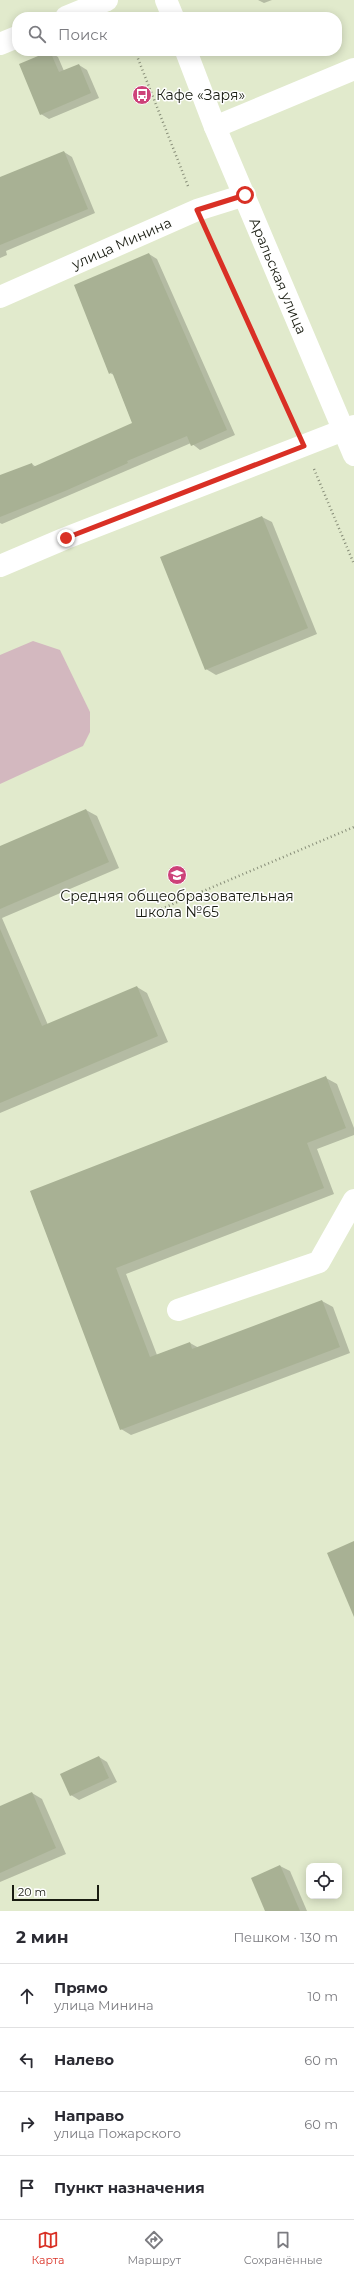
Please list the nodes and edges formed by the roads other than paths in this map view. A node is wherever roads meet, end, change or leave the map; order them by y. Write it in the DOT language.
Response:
graph roads {
  1 [pos="107,0"];
  2 [pos="166,0"];
  3 [pos="78,12"];
  4 [pos="171,12"];
  5 [pos="12,39"];
  6 [pos="0,44"];
  7 [pos="188,56"];
  8 [pos="354,69"];
  9 [pos="215,127"];
  10 [pos="245,195"];
  11 [pos="0,297"];
  12 [pos="349,428"];
  13 [pos="354,455"];
  14 [pos="0,566"];
  15 [pos="354,1200"];
  16 [pos="178,1310"];
  1 -- 3 [label="street"];
  2 -- 4 [label="street"];
  5 -- 6 [label="street"];
  7 -- 9 [label="street, Аральская улица"];
  8 -- 9 [label="street"];
  9 -- 10 [label="street, Аральская улица"];
  10 -- 11 [label="street, улица Минина"];
  10 -- 12 [label="street, Аральская улица"];
  12 -- 13 [label="street, Аральская улица"];
  12 -- 14 [label="street"];
  15 -- 16 [label="street"];
}
